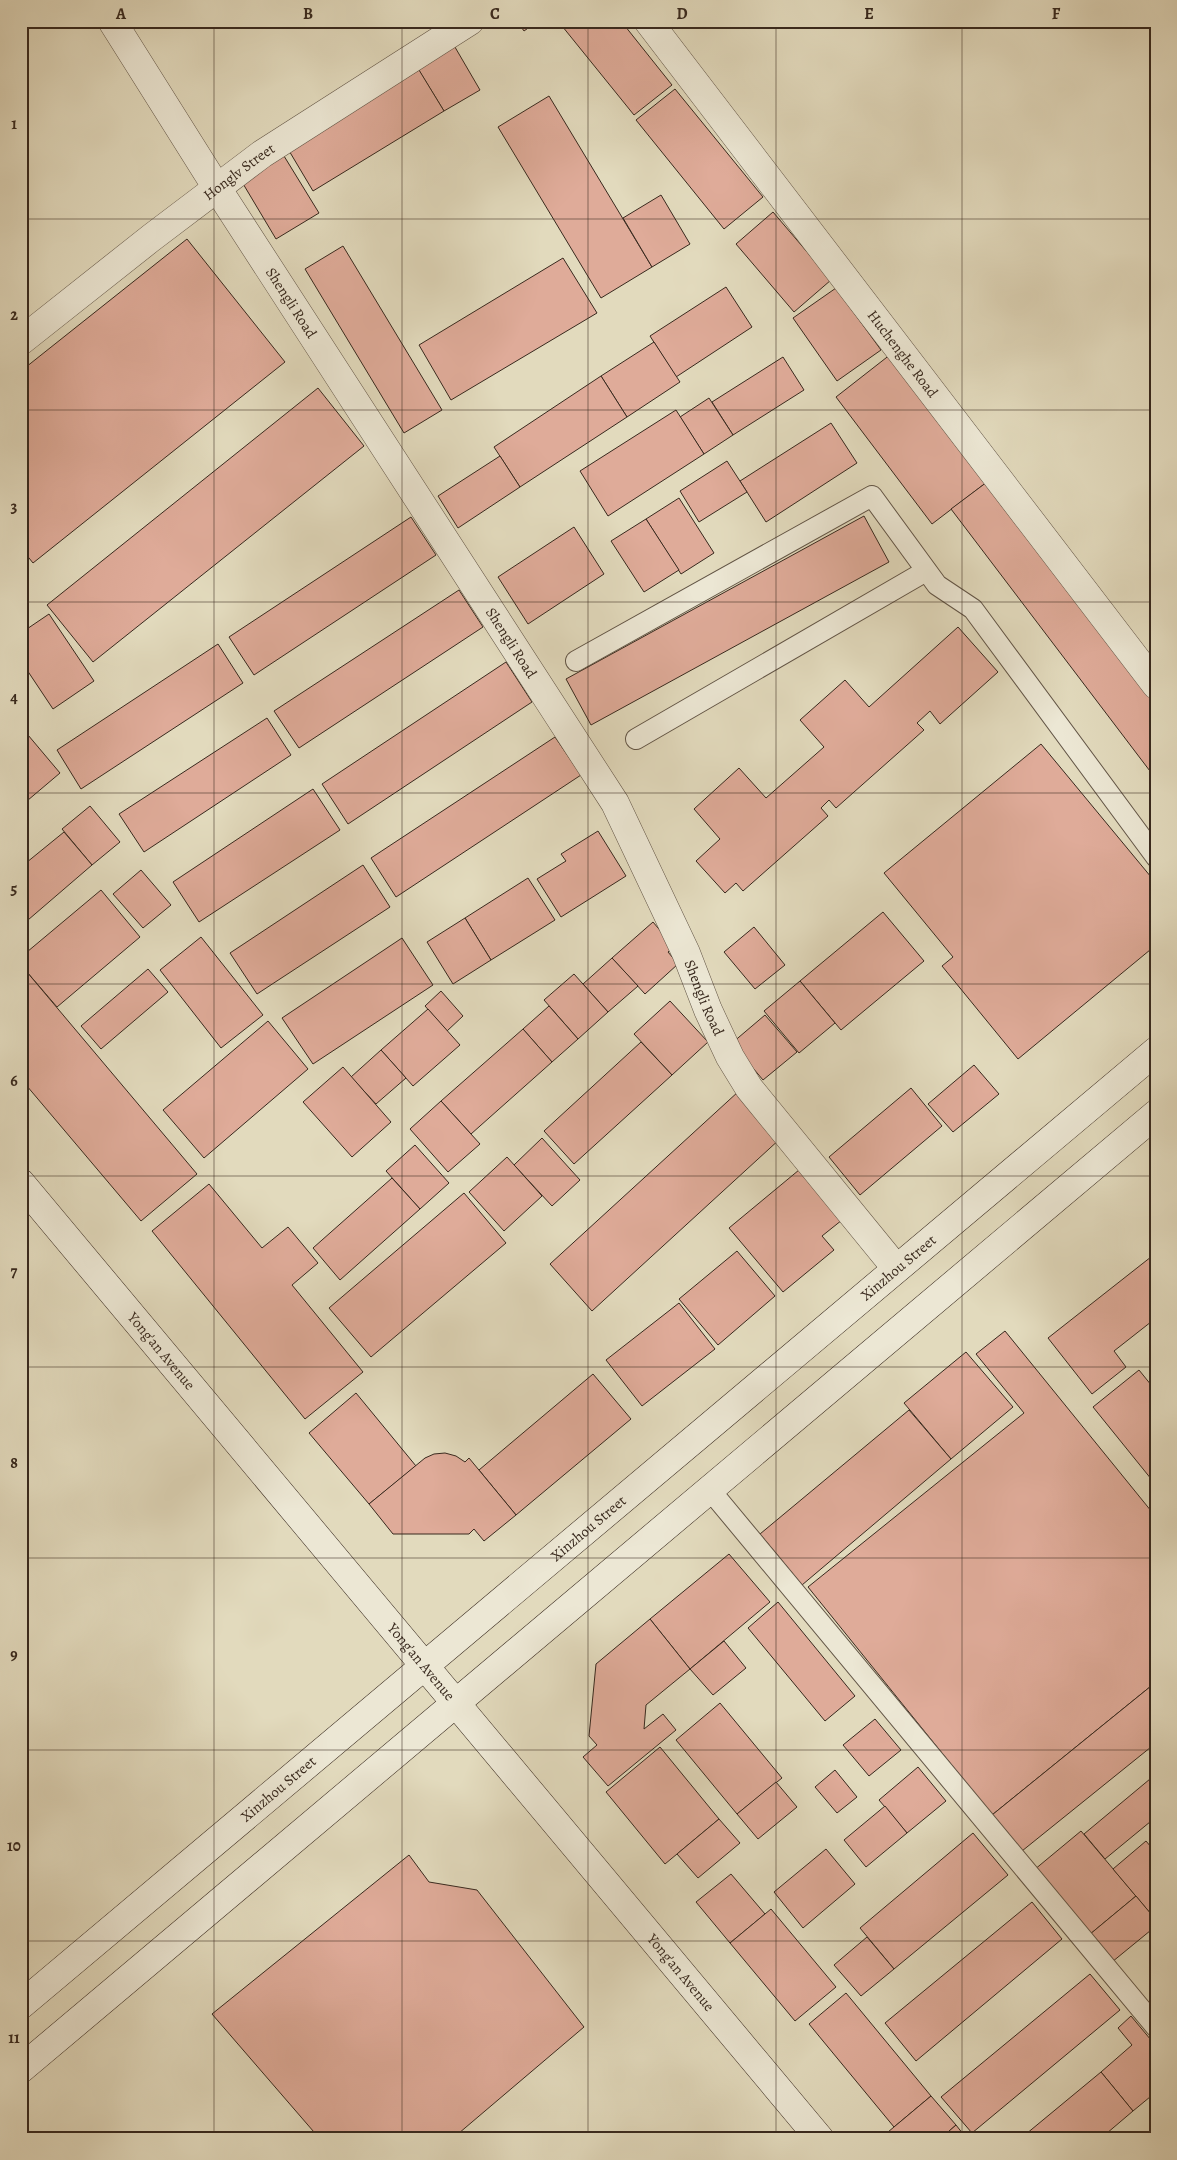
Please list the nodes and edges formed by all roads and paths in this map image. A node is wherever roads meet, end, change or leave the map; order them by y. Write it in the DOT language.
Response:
graph roads {
  1 [pos="112,21"];
  2 [pos="470,21"];
  3 [pos="648,21"];
  4 [pos="216,188"];
  5 [pos="21,341"];
  6 [pos="926,571"];
  7 [pos="576,661"];
  8 [pos="1156,686"];
  9 [pos="636,739"];
  10 [pos="1156,857"];
  11 [pos="1156,1051"];
  12 [pos="1156,1114"];
  13 [pos="21,1183"];
  14 [pos="896,1268"];
  15 [pos="710,1490"];
  16 [pos="425,1666"];
  17 [pos="456,1704"];
  18 [pos="21,2005"];
  19 [pos="1156,2027"];
  20 [pos="21,2069"];
  21 [pos="820,2139"];
  1 -- 4 [label="street, Shengli Road"];
  2 -- 4 [label="street, Honglv Street"];
  3 -- 8 [label="street, Huchenghe Road"];
  4 -- 5 [label="street, Honglv Street"];
  4 -- 14 [label="street, Shengli Road"];
  6 -- 7 [label="lane"];
  6 -- 9 [label="lane"];
  6 -- 10 [label="lane"];
  11 -- 14 [label="street, Xinzhou Street"];
  12 -- 15 [label="street"];
  13 -- 16 [label="street, Yong'an Avenue"];
  14 -- 16 [label="street, Xinzhou Street"];
  15 -- 17 [label="street"];
  15 -- 19 [label="lane"];
  16 -- 17 [label="street, Yong'an Avenue"];
  16 -- 18 [label="street, Xinzhou Street"];
  17 -- 20 [label="street"];
  17 -- 21 [label="street, Yong'an Avenue"];
}
